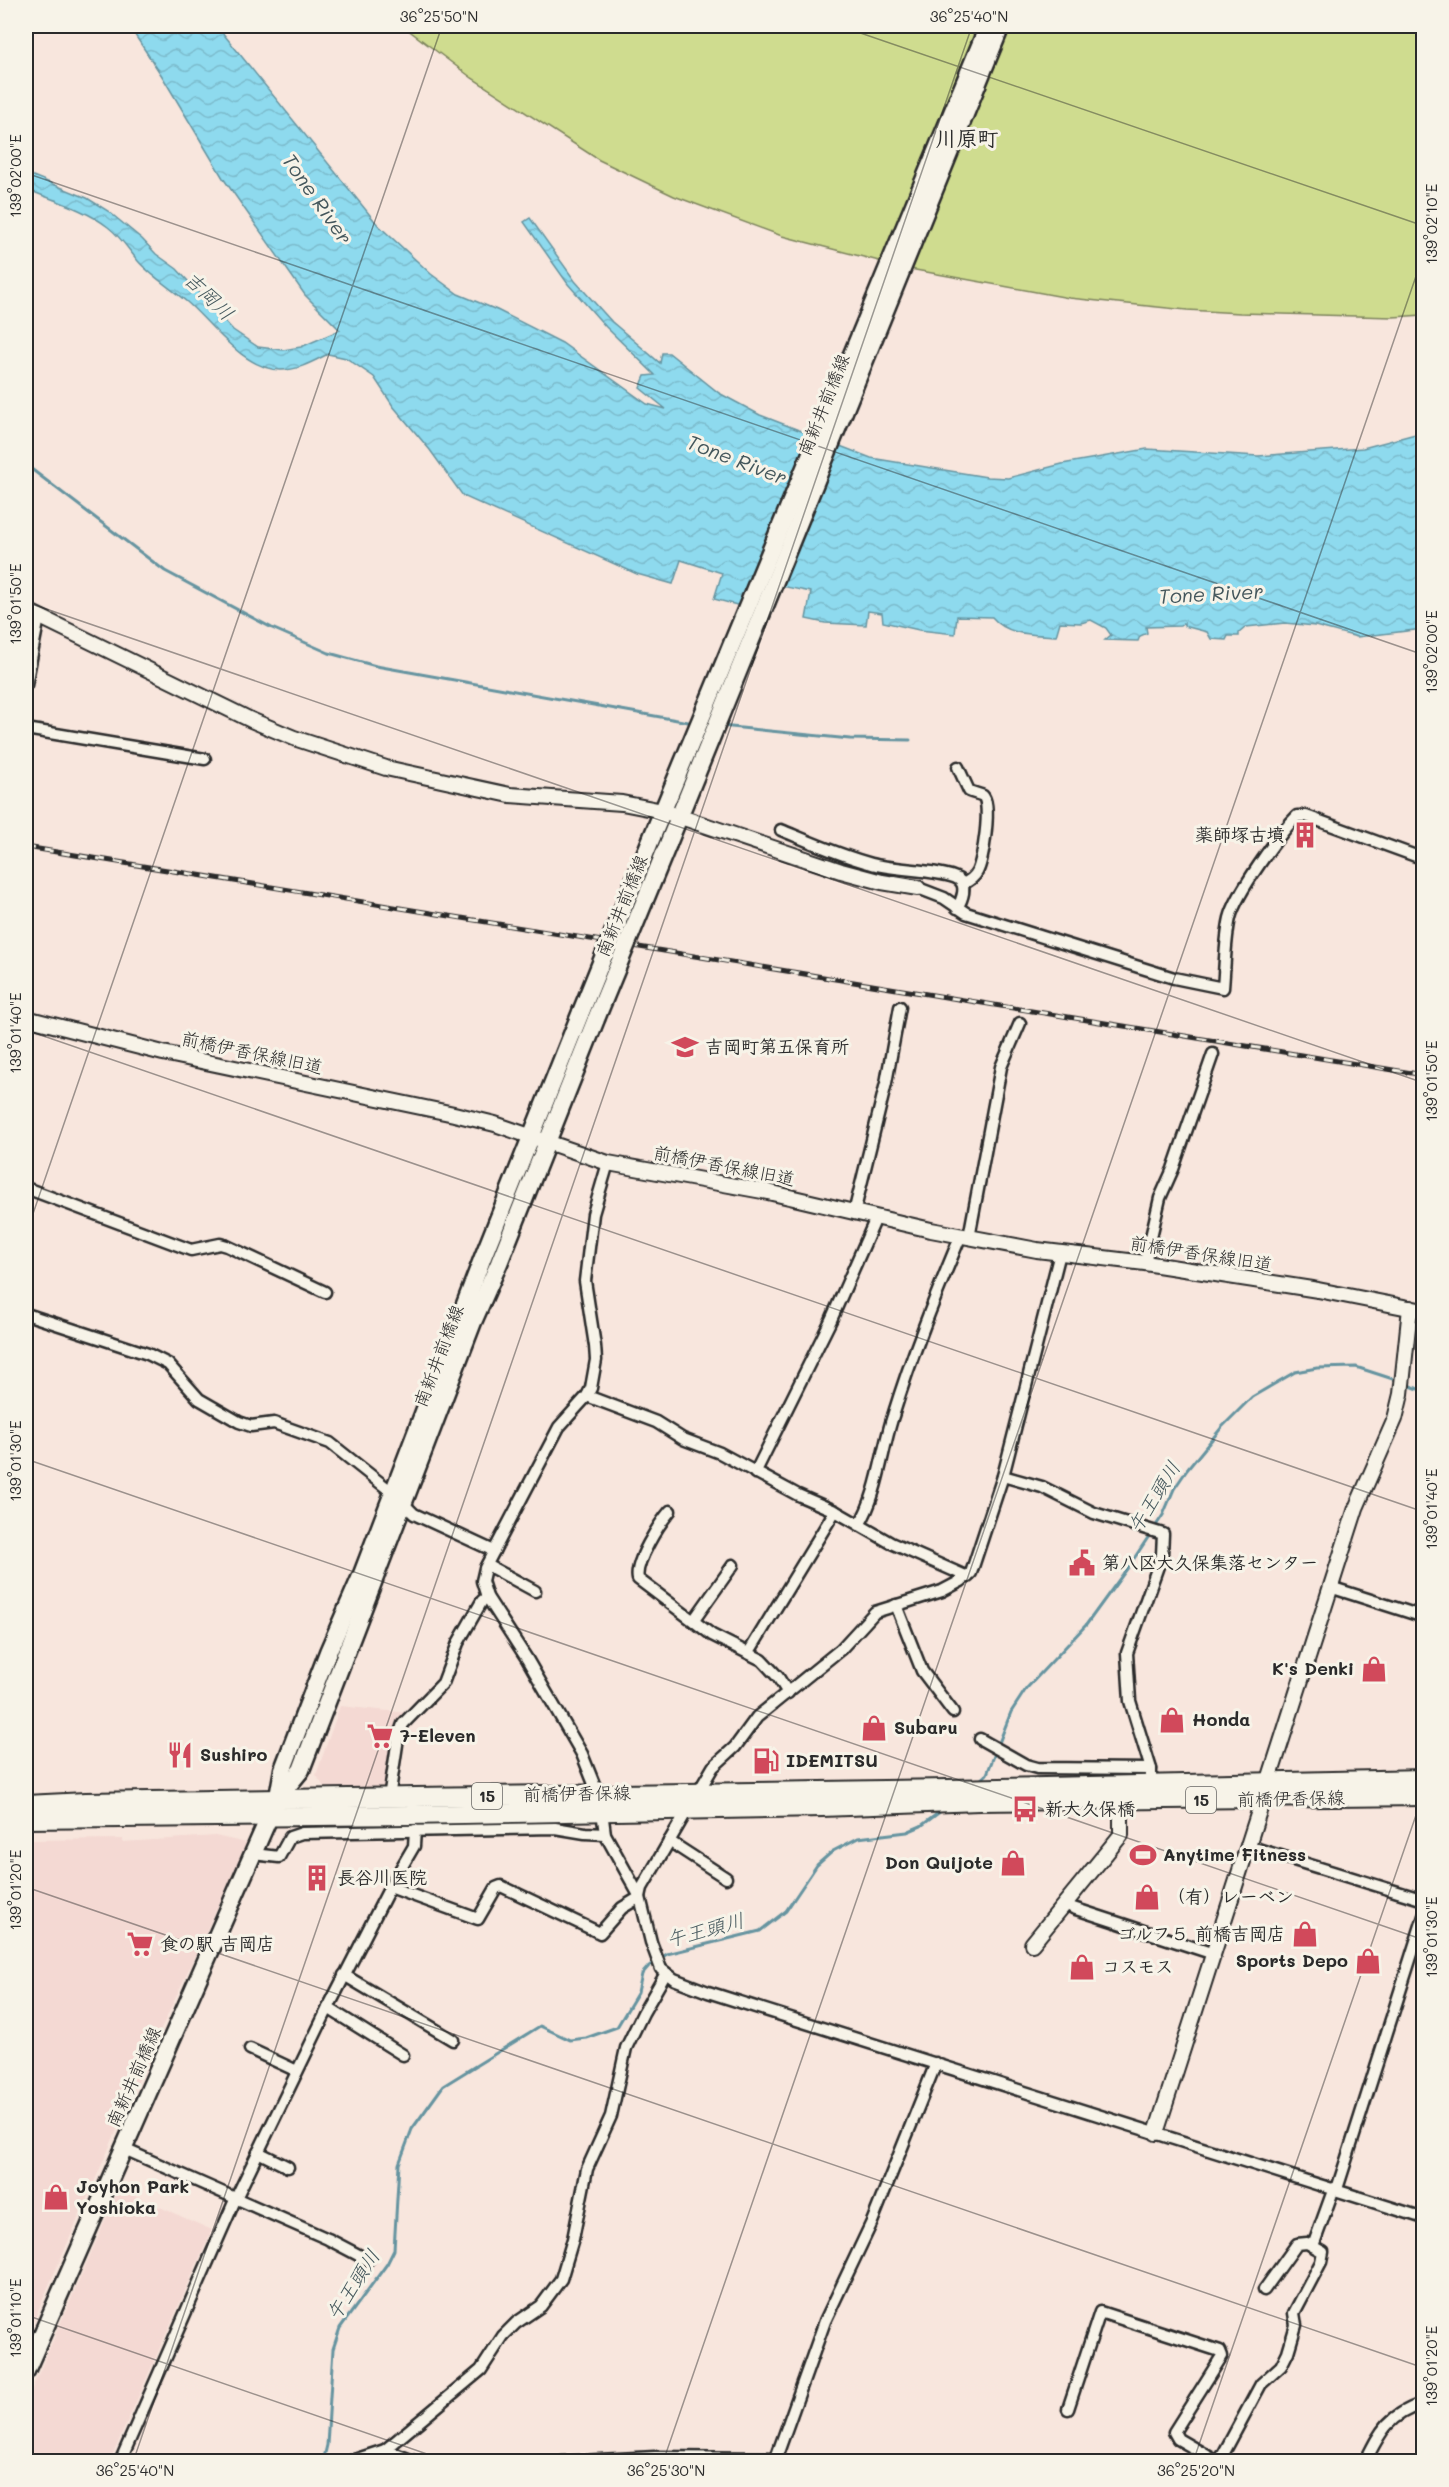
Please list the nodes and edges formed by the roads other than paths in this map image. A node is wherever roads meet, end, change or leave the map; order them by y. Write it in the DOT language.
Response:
graph roads {
  1 [pos="987,26"];
  2 [pos="1001,26"];
  3 [pos="26,610"];
  4 [pos="39,617"];
  5 [pos="26,685"];
  6 [pos="26,729"];
  7 [pos="205,759"];
  8 [pos="958,767"];
  9 [pos="663,811"];
  10 [pos="680,815"];
  11 [pos="781,830"];
  12 [pos="1424,859"];
  13 [pos="963,884"];
  14 [pos="918,888"];
  15 [pos="957,908"];
  16 [pos="900,1007"];
  17 [pos="588,1015"];
  18 [pos="26,1018"];
  19 [pos="1020,1023"];
  20 [pos="1213,1054"];
  21 [pos="538,1140"];
  22 [pos="608,1163"];
  23 [pos="26,1188"];
  24 [pos="854,1213"];
  25 [pos="876,1218"];
  26 [pos="965,1236"];
  27 [pos="1060,1253"];
  28 [pos="1145,1263"];
  29 [pos="325,1292"];
  30 [pos="1417,1309"];
  31 [pos="26,1314"];
  32 [pos="587,1396"];
  33 [pos="755,1473"];
  34 [pos="1003,1476"];
  35 [pos="398,1499"];
  36 [pos="670,1511"];
  37 [pos="835,1511"];
  38 [pos="858,1525"];
  39 [pos="494,1551"];
  40 [pos="487,1564"];
  41 [pos="734,1565"];
  42 [pos="968,1577"];
  43 [pos="1330,1587"];
  44 [pos="535,1591"];
  45 [pos="487,1597"];
  46 [pos="896,1605"];
  47 [pos="1424,1617"];
  48 [pos="694,1620"];
  49 [pos="749,1652"];
  50 [pos="788,1693"];
  51 [pos="953,1712"];
  52 [pos="980,1739"];
  53 [pos="1151,1776"];
  54 [pos="1424,1779"];
  55 [pos="1269,1781"];
  56 [pos="699,1792"];
  57 [pos="985,1795"];
  58 [pos="1424,1796"];
  59 [pos="278,1798"];
  60 [pos="389,1798"];
  61 [pos="1263,1800"];
  62 [pos="1120,1801"];
  63 [pos="600,1803"];
  64 [pos="26,1805"];
  65 [pos="687,1810"];
  66 [pos="270,1815"];
  67 [pos="26,1819"];
  68 [pos="415,1830"];
  69 [pos="605,1834"];
  70 [pos="669,1841"];
  71 [pos="1248,1846"];
  72 [pos="253,1854"];
  73 [pos="726,1878"];
  74 [pos="390,1887"];
  75 [pos="640,1897"];
  76 [pos="1424,1900"];
  77 [pos="1065,1903"];
  78 [pos="1424,1916"];
  79 [pos="1032,1944"];
  80 [pos="1214,1954"];
  81 [pos="664,1971"];
  82 [pos="344,1975"];
  83 [pos="328,2008"];
  84 [pos="453,2040"];
  85 [pos="250,2049"];
  86 [pos="403,2055"];
  87 [pos="936,2063"];
  88 [pos="297,2071"];
  89 [pos="1156,2133"];
  90 [pos="124,2149"];
  91 [pos="258,2152"];
  92 [pos="288,2167"];
  93 [pos="1336,2189"];
  94 [pos="235,2200"];
  95 [pos="1424,2218"];
  96 [pos="1313,2246"];
  97 [pos="368,2260"];
  98 [pos="1264,2290"];
  99 [pos="26,2371"];
  100 [pos="1424,2403"];
  101 [pos="1068,2409"];
  102 [pos="385,2450"];
  103 [pos="777,2460"];
  104 [pos="120,2462"];
  105 [pos="348,2462"];
  106 [pos="416,2462"];
  107 [pos="562,2462"];
  108 [pos="1219,2462"];
  109 [pos="1365,2462"];
  1 -- 9 [label="main road, 南新井前橋線"];
  2 -- 10 [label="main road, 南新井前橋線"];
  3 -- 4 [label="street"];
  4 -- 5 [label="street"];
  4 -- 9 [label="street"];
  6 -- 7 [label="street"];
  8 -- 13 [label="street"];
  9 -- 10 [label="street"];
  9 -- 17 [label="main road, 南新井前橋線, bridge"];
  10 -- 14 [label="street"];
  10 -- 17 [label="main road, 南新井前橋線, bridge"];
  11 -- 13 [label="street"];
  12 -- 15 [label="street"];
  13 -- 15 [label="street"];
  14 -- 15 [label="street"];
  16 -- 24 [label="street"];
  17 -- 21 [label="main road, 南新井前橋線"];
  18 -- 21 [label="street, 前橋伊香保線旧道"];
  19 -- 26 [label="street"];
  20 -- 28 [label="street"];
  21 -- 22 [label="street, 前橋伊香保線旧道"];
  21 -- 35 [label="main road, 南新井前橋線"];
  22 -- 24 [label="street, 前橋伊香保線旧道"];
  22 -- 32 [label="street"];
  23 -- 29 [label="street"];
  24 -- 25 [label="street, 前橋伊香保線旧道"];
  25 -- 26 [label="street, 前橋伊香保線旧道"];
  25 -- 33 [label="street"];
  26 -- 27 [label="street, 前橋伊香保線旧道"];
  26 -- 38 [label="street"];
  27 -- 28 [label="street, 前橋伊香保線旧道"];
  27 -- 34 [label="street"];
  28 -- 30 [label="street, 前橋伊香保線旧道"];
  30 -- 43 [label="street"];
  31 -- 35 [label="street"];
  32 -- 33 [label="street"];
  32 -- 39 [label="street"];
  33 -- 37 [label="street"];
  34 -- 42 [label="street"];
  34 -- 53 [label="street"];
  35 -- 39 [label="street"];
  35 -- 59 [label="main road, 南新井前橋線"];
  36 -- 48 [label="street"];
  37 -- 38 [label="street"];
  37 -- 49 [label="street"];
  38 -- 42 [label="street"];
  39 -- 40 [label="street"];
  40 -- 44 [label="street"];
  40 -- 45 [label="street"];
  41 -- 48 [label="street"];
  42 -- 46 [label="street"];
  43 -- 47 [label="street"];
  43 -- 55 [label="street"];
  45 -- 60 [label="street"];
  45 -- 63 [label="street"];
  46 -- 50 [label="street"];
  46 -- 51 [label="street"];
  48 -- 49 [label="street"];
  49 -- 50 [label="street"];
  50 -- 56 [label="street"];
  52 -- 53 [label="street"];
  53 -- 55 [label="main road, 前橋伊香保線 / 15"];
  53 -- 57 [label="main road, 前橋伊香保線 / 15"];
  54 -- 55 [label="main road, 前橋伊香保線 / 15"];
  55 -- 61 [label="street"];
  56 -- 57 [label="main road, 前橋伊香保線 / 15"];
  56 -- 63 [label="main road, 前橋伊香保線 / 15"];
  56 -- 65 [label="street"];
  57 -- 62 [label="main road, 前橋伊香保線 / 15"];
  57 -- 65 [label="main road, 前橋伊香保線 / 15"];
  58 -- 61 [label="main road, 前橋伊香保線 / 15"];
  59 -- 60 [label="main road, 前橋伊香保線 / 15"];
  59 -- 64 [label="main road, 前橋伊香保線 / 15"];
  59 -- 66 [label="main road, 南新井前橋線"];
  60 -- 63 [label="main road, 前橋伊香保線 / 15"];
  61 -- 62 [label="main road, 前橋伊香保線 / 15"];
  61 -- 71 [label="street"];
  62 -- 77 [label="street"];
  63 -- 65 [label="main road, 前橋伊香保線 / 15"];
  63 -- 66 [label="main road, 前橋伊香保線 / 15"];
  63 -- 69 [label="street"];
  65 -- 70 [label="street"];
  66 -- 67 [label="main road, 前橋伊香保線 / 15"];
  66 -- 72 [label="main road, 南新井前橋線"];
  68 -- 69 [label="street"];
  68 -- 72 [label="street"];
  68 -- 74 [label="street"];
  69 -- 75 [label="street"];
  70 -- 73 [label="street"];
  70 -- 75 [label="street"];
  71 -- 76 [label="street"];
  71 -- 80 [label="street"];
  72 -- 90 [label="main road, 南新井前橋線"];
  74 -- 75 [label="street"];
  74 -- 82 [label="street"];
  75 -- 81 [label="street"];
  77 -- 79 [label="street"];
  77 -- 80 [label="street"];
  78 -- 93 [label="street"];
  80 -- 89 [label="street"];
  81 -- 87 [label="street"];
  81 -- 102 [label="street"];
  82 -- 83 [label="street"];
  82 -- 84 [label="street"];
  83 -- 86 [label="street"];
  83 -- 88 [label="street"];
  85 -- 88 [label="street"];
  87 -- 89 [label="street"];
  87 -- 103 [label="street"];
  88 -- 91 [label="street"];
  89 -- 93 [label="street"];
  90 -- 94 [label="street"];
  90 -- 99 [label="main road, 南新井前橋線"];
  91 -- 92 [label="street"];
  91 -- 94 [label="street"];
  93 -- 95 [label="street"];
  93 -- 96 [label="street"];
  94 -- 97 [label="street"];
  94 -- 104 [label="street"];
  96 -- 98 [label="street"];
  96 -- 108 [label="street"];
  100 -- 109 [label="street"];
  101 -- 108 [label="street"];
  102 -- 105 [label="street"];
  102 -- 106 [label="street"];
  103 -- 107 [label="street"];
}
